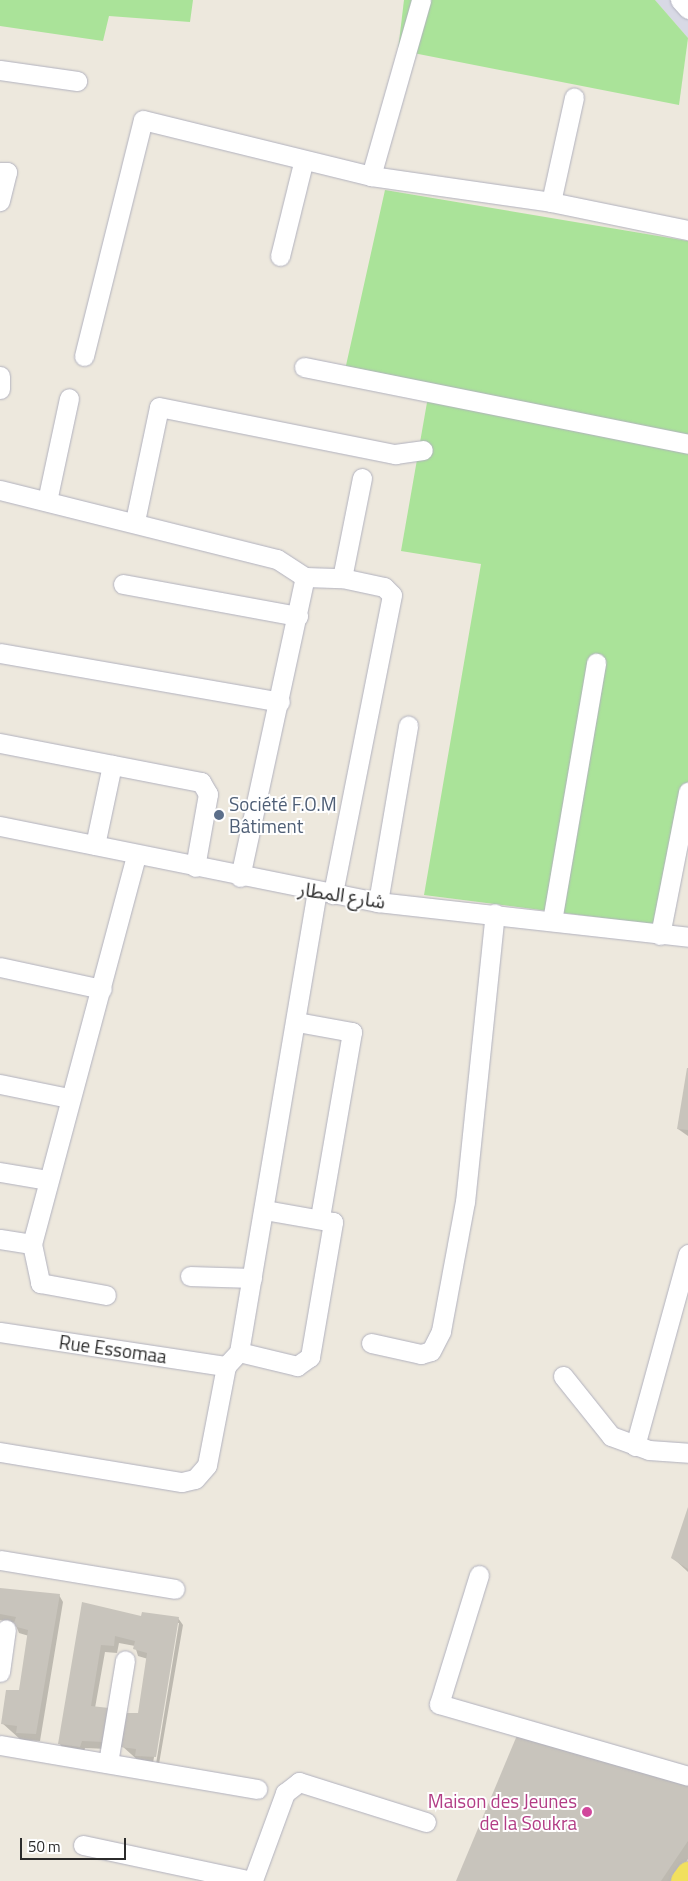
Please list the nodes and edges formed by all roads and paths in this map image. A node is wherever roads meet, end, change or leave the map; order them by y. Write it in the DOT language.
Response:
graph roads {
  1 [pos="420,0"];
  2 [pos="680,0"];
  3 [pos="688,9"];
  4 [pos="0,70"];
  5 [pos="77,81"];
  6 [pos="574,97"];
  7 [pos="303,163"];
  8 [pos="0,172"];
  9 [pos="371,176"];
  10 [pos="0,201"];
  11 [pos="551,202"];
  12 [pos="688,230"];
  13 [pos="280,256"];
  14 [pos="84,356"];
  15 [pos="304,367"];
  16 [pos="0,376"];
  17 [pos="0,389"];
  18 [pos="69,398"];
  19 [pos="688,444"];
  20 [pos="423,450"];
  21 [pos="362,478"];
  22 [pos="0,490"];
  23 [pos="47,501"];
  24 [pos="135,522"];
  25 [pos="305,577"];
  26 [pos="342,578"];
  27 [pos="123,584"];
  28 [pos="298,616"];
  29 [pos="0,653"];
  30 [pos="596,663"];
  31 [pos="280,702"];
  32 [pos="408,726"];
  33 [pos="0,743"];
  34 [pos="112,765"];
  35 [pos="688,792"];
  36 [pos="0,826"];
  37 [pos="94,845"];
  38 [pos="136,855"];
  39 [pos="195,867"];
  40 [pos="240,877"];
  41 [pos="325,892"];
  42 [pos="378,902"];
  43 [pos="495,914"];
  44 [pos="552,921"];
  45 [pos="660,935"];
  46 [pos="688,937"];
  47 [pos="0,966"];
  48 [pos="102,988"];
  49 [pos="297,1022"];
  50 [pos="0,1084"];
  51 [pos="69,1098"];
  52 [pos="0,1172"];
  53 [pos="48,1180"];
  54 [pos="264,1210"];
  55 [pos="320,1218"];
  56 [pos="0,1239"];
  57 [pos="32,1244"];
  58 [pos="688,1254"];
  59 [pos="190,1276"];
  60 [pos="252,1278"];
  61 [pos="106,1295"];
  62 [pos="0,1332"];
  63 [pos="371,1343"];
  64 [pos="232,1359"];
  65 [pos="562,1376"];
  66 [pos="635,1446"];
  67 [pos="0,1452"];
  68 [pos="688,1453"];
  69 [pos="0,1560"];
  70 [pos="478,1575"];
  71 [pos="175,1589"];
  72 [pos="6,1629"];
  73 [pos="125,1660"];
  74 [pos="0,1672"];
  75 [pos="0,1745"];
  76 [pos="108,1763"];
  77 [pos="688,1776"];
  78 [pos="256,1789"];
  79 [pos="426,1822"];
  80 [pos="83,1845"];
  81 [pos="688,1874"];
  82 [pos="253,1881"];
  83 [pos="683,1881"];
  1 -- 9 [label="street"];
  2 -- 3 [label="street"];
  4 -- 5 [label="street"];
  6 -- 11 [label="street"];
  7 -- 9 [label="street"];
  7 -- 13 [label="street"];
  7 -- 14 [label="street"];
  8 -- 10 [label="street"];
  9 -- 11 [label="street"];
  11 -- 12 [label="street"];
  15 -- 19 [label="street"];
  16 -- 17 [label="street"];
  18 -- 23 [label="street"];
  20 -- 24 [label="street"];
  21 -- 26 [label="street"];
  22 -- 23 [label="street"];
  23 -- 24 [label="street"];
  24 -- 25 [label="street"];
  25 -- 26 [label="street"];
  25 -- 28 [label="street"];
  26 -- 41 [label="street"];
  27 -- 28 [label="street"];
  28 -- 31 [label="street"];
  29 -- 31 [label="street"];
  30 -- 44 [label="street"];
  31 -- 40 [label="street"];
  32 -- 42 [label="street"];
  33 -- 34 [label="street"];
  34 -- 37 [label="street"];
  34 -- 39 [label="street"];
  35 -- 45 [label="street"];
  36 -- 37 [label="street, شارع المطار"];
  37 -- 38 [label="street, شارع المطار"];
  38 -- 39 [label="street, شارع المطار"];
  38 -- 48 [label="street"];
  39 -- 40 [label="street, شارع المطار"];
  40 -- 41 [label="street, شارع المطار"];
  41 -- 42 [label="street, شارع المطار"];
  41 -- 49 [label="street"];
  42 -- 43 [label="street, شارع المطار"];
  43 -- 44 [label="street, شارع المطار"];
  43 -- 63 [label="street"];
  44 -- 45 [label="street, شارع المطار"];
  45 -- 46 [label="street, شارع المطار"];
  47 -- 48 [label="street"];
  48 -- 51 [label="street"];
  49 -- 54 [label="street"];
  49 -- 55 [label="street"];
  50 -- 51 [label="street"];
  51 -- 53 [label="street"];
  52 -- 53 [label="street"];
  53 -- 57 [label="street"];
  54 -- 55 [label="street"];
  54 -- 60 [label="street"];
  55 -- 64 [label="street, Rue Essomaa"];
  56 -- 57 [label="street"];
  57 -- 61 [label="street"];
  58 -- 66 [label="street"];
  59 -- 60 [label="street"];
  60 -- 64 [label="street"];
  62 -- 64 [label="street, Rue Essomaa"];
  64 -- 67 [label="street"];
  65 -- 66 [label="street"];
  66 -- 68 [label="street"];
  69 -- 71 [label="street"];
  70 -- 77 [label="street"];
  72 -- 74 [label="street"];
  73 -- 76 [label="street"];
  75 -- 76 [label="street"];
  76 -- 78 [label="street"];
  79 -- 82 [label="street"];
  80 -- 82 [label="street"];
  81 -- 83 [label="main road"];
}
